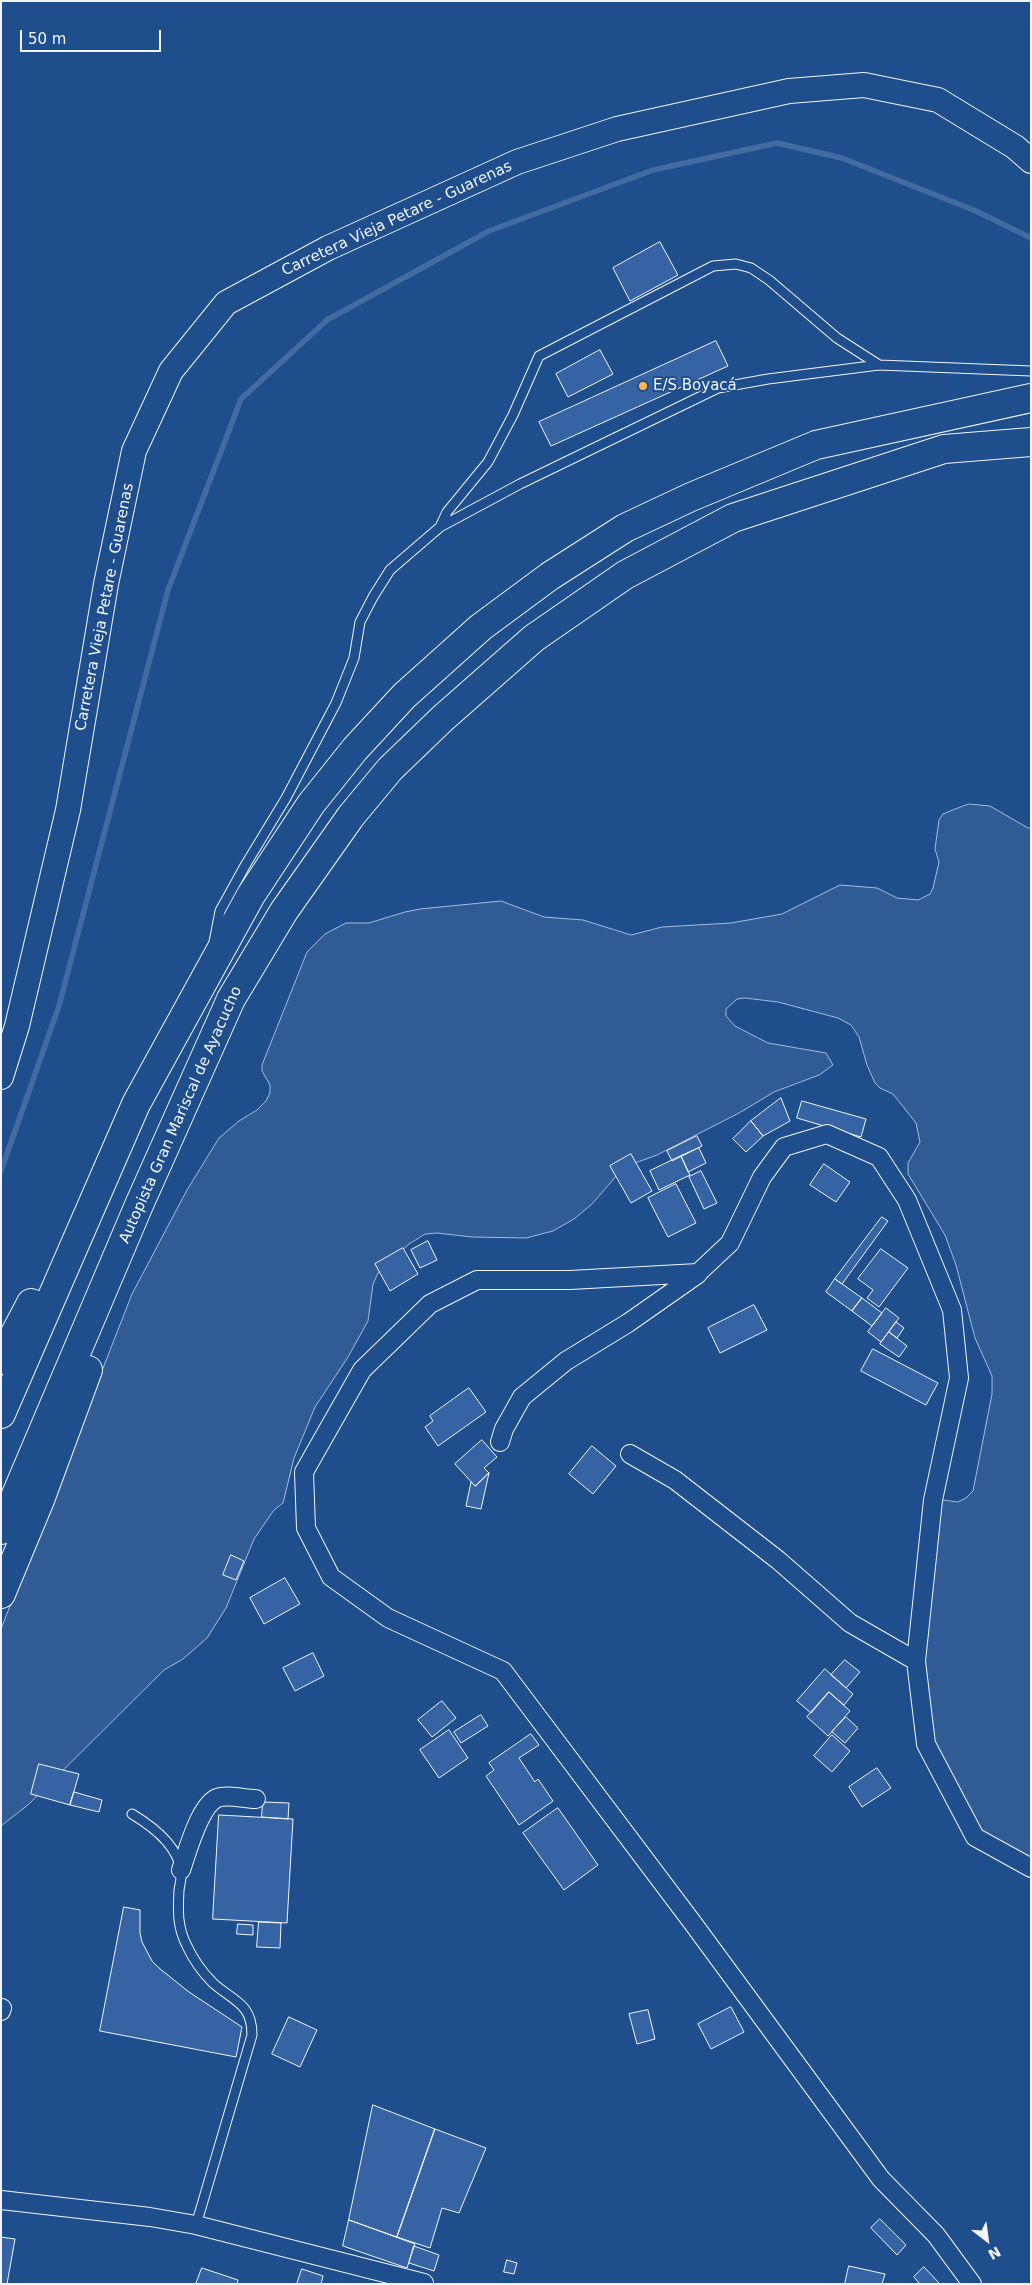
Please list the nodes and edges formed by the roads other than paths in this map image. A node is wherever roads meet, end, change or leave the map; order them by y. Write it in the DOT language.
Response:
graph roads {
  1 [pos="1031,161"];
  2 [pos="879,365"];
  3 [pos="1031,371"];
  4 [pos="1031,398"];
  5 [pos="1031,442"];
  6 [pos="440,527"];
  7 [pos="210,969"];
  8 [pos="1,1077"];
  9 [pos="136,1104"];
  10 [pos="174,1127"];
  11 [pos="698,1273"];
  12 [pos="1,1360"];
  13 [pos="1,1414"];
  14 [pos="500,1442"];
  15 [pos="630,1454"];
  16 [pos="1,1530"];
  17 [pos="1,1594"];
  18 [pos="916,1661"];
  19 [pos="256,1799"];
  20 [pos="132,1814"];
  21 [pos="1031,1868"];
  22 [pos="181,1870"];
  23 [pos="1,2200"];
  24 [pos="196,2225"];
  25 [pos="424,2283"];
  26 [pos="972,2284"];
  1 -- 8 [label="main road, Carretera Vieja Petare - Guarenas"];
  2 -- 3 [label="lane"];
  2 -- 6 [label="lane"];
  2 -- 6 [label="lane"];
  4 -- 7 [label="highway"];
  5 -- 10 [label="highway, Autopista Gran Mariscal de Ayacucho"];
  6 -- 7 [label="lane"];
  7 -- 9 [label="highway"];
  9 -- 12 [label="highway"];
  9 -- 13 [label="highway"];
  10 -- 16 [label="highway, Autopista Gran Mariscal de Ayacucho"];
  10 -- 17 [label="highway"];
  11 -- 14 [label="street"];
  11 -- 18 [label="street"];
  11 -- 26 [label="street"];
  15 -- 18 [label="street"];
  18 -- 21 [label="street"];
  19 -- 22 [label="street"];
  20 -- 22 [label="lane"];
  22 -- 24 [label="lane"];
  23 -- 24 [label="street"];
  24 -- 25 [label="street"];
}
